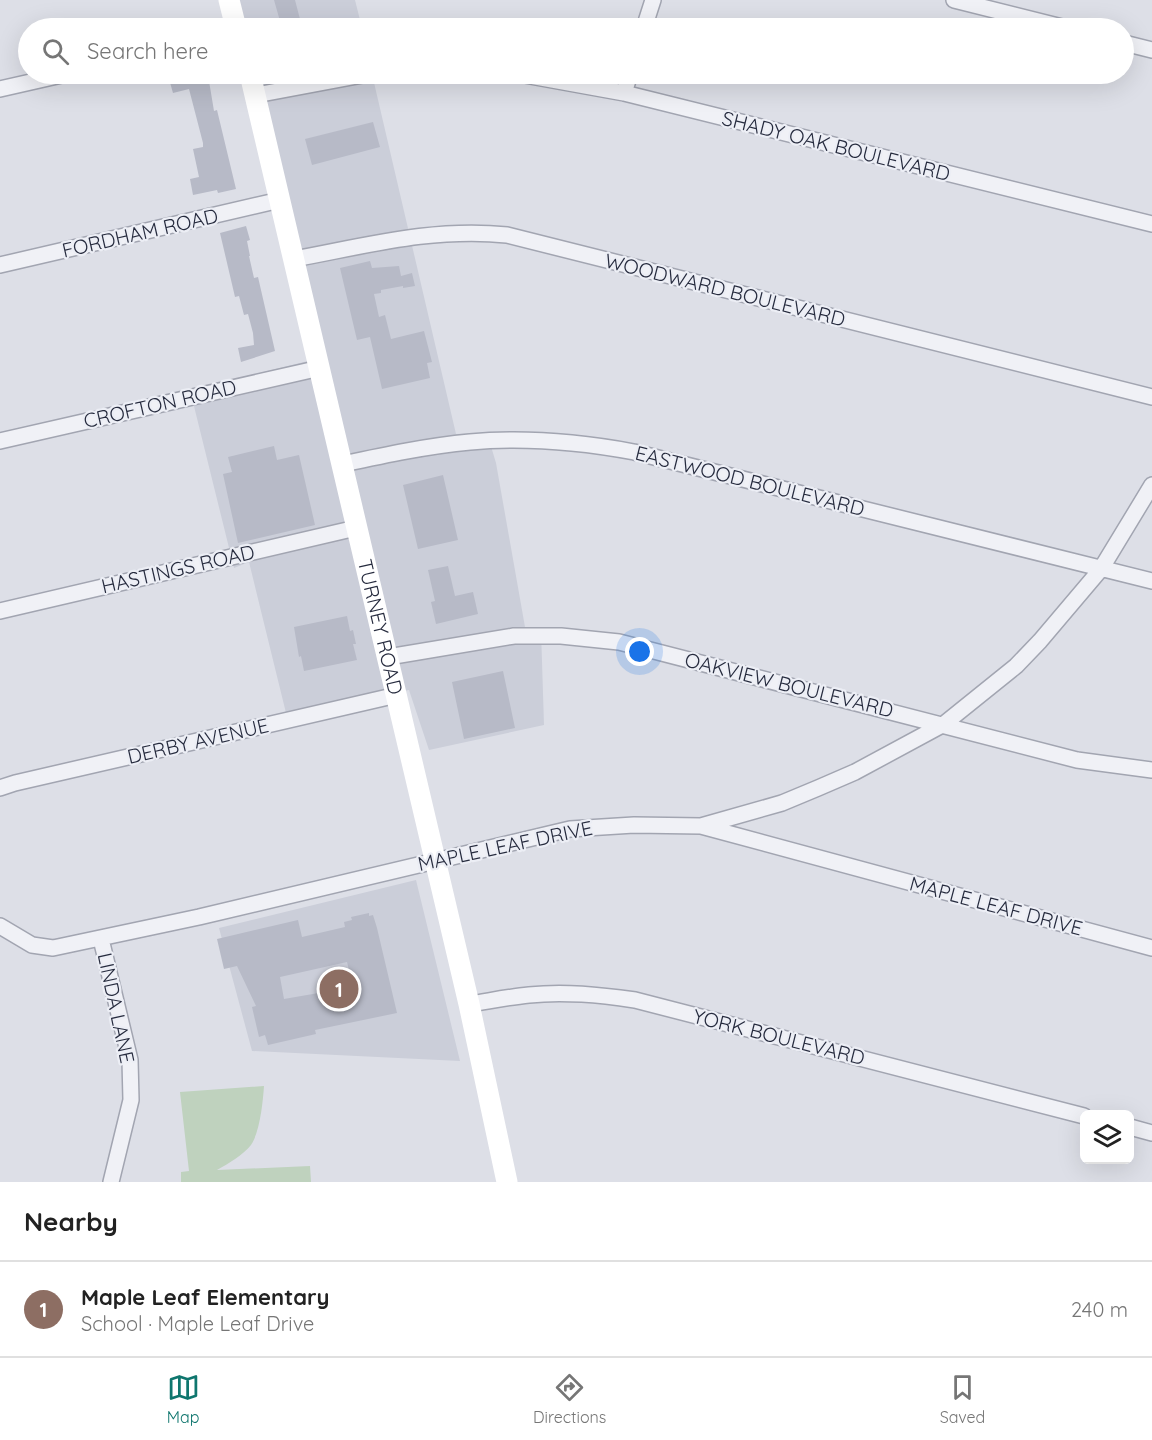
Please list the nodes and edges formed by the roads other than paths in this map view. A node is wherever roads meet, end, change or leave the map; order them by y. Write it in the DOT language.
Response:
graph roads {
  1 [pos="229,0"];
  2 [pos="653,0"];
  3 [pos="954,0"];
  4 [pos="234,18"];
  5 [pos="647,18"];
  6 [pos="1026,18"];
  7 [pos="1134,46"];
  8 [pos="1152,50"];
  9 [pos="22,84"];
  10 [pos="253,84"];
  11 [pos="315,84"];
  12 [pos="574,84"];
  13 [pos="627,84"];
  14 [pos="0,89"];
  15 [pos="624,93"];
  16 [pos="256,95"];
  17 [pos="279,200"];
  18 [pos="1152,224"];
  19 [pos="294,259"];
  20 [pos="0,265"];
  21 [pos="320,368"];
  22 [pos="1152,397"];
  23 [pos="0,441"];
  24 [pos="343,464"];
  25 [pos="1152,484"];
  26 [pos="356,528"];
  27 [pos="1101,569"];
  28 [pos="1152,581"];
  29 [pos="0,611"];
  30 [pos="388,657"];
  31 [pos="397,696"];
  32 [pos="944,724"];
  33 [pos="1152,770"];
  34 [pos="0,788"];
  35 [pos="701,826"];
  36 [pos="435,860"];
  37 [pos="0,926"];
  38 [pos="101,939"];
  39 [pos="1152,948"];
  40 [pos="469,1004"];
  41 [pos="1080,1115"];
  42 [pos="1134,1128"];
  43 [pos="1152,1133"];
  44 [pos="111,1182"];
  45 [pos="507,1182"];
  1 -- 4 [label="main road"];
  2 -- 5 [label="street"];
  3 -- 6 [label="street"];
  7 -- 8 [label="street"];
  9 -- 14 [label="street"];
  10 -- 16 [label="main road, TURNEY ROAD"];
  11 -- 16 [label="street"];
  12 -- 15 [label="street, SHADY OAK BOULEVARD"];
  13 -- 15 [label="street"];
  15 -- 18 [label="street, SHADY OAK BOULEVARD"];
  16 -- 17 [label="main road, TURNEY ROAD"];
  17 -- 19 [label="main road, TURNEY ROAD"];
  17 -- 20 [label="street, FORDHAM ROAD"];
  19 -- 21 [label="main road, TURNEY ROAD"];
  19 -- 22 [label="street, WOODWARD BOULEVARD"];
  21 -- 23 [label="street, CROFTON ROAD"];
  21 -- 24 [label="main road, TURNEY ROAD"];
  24 -- 26 [label="main road, TURNEY ROAD"];
  24 -- 27 [label="street, EASTWOOD BOULEVARD"];
  25 -- 27 [label="street"];
  26 -- 29 [label="street, HASTINGS ROAD"];
  26 -- 30 [label="main road, TURNEY ROAD"];
  27 -- 28 [label="street, EASTWOOD BOULEVARD"];
  27 -- 32 [label="street"];
  30 -- 31 [label="main road, TURNEY ROAD"];
  30 -- 32 [label="street, OAKVIEW BOULEVARD"];
  31 -- 34 [label="street, DERBY AVENUE"];
  31 -- 36 [label="main road, TURNEY ROAD"];
  32 -- 33 [label="street, OAKVIEW BOULEVARD"];
  32 -- 35 [label="street"];
  35 -- 36 [label="street, MAPLE LEAF DRIVE"];
  35 -- 39 [label="street, MAPLE LEAF DRIVE"];
  36 -- 38 [label="street, MAPLE LEAF DRIVE"];
  36 -- 40 [label="main road, TURNEY ROAD"];
  37 -- 38 [label="street, MAPLE LEAF DRIVE"];
  38 -- 44 [label="street, LINDA LANE"];
  40 -- 41 [label="street, YORK BOULEVARD"];
  40 -- 45 [label="main road, TURNEY ROAD"];
  42 -- 43 [label="street"];
}
